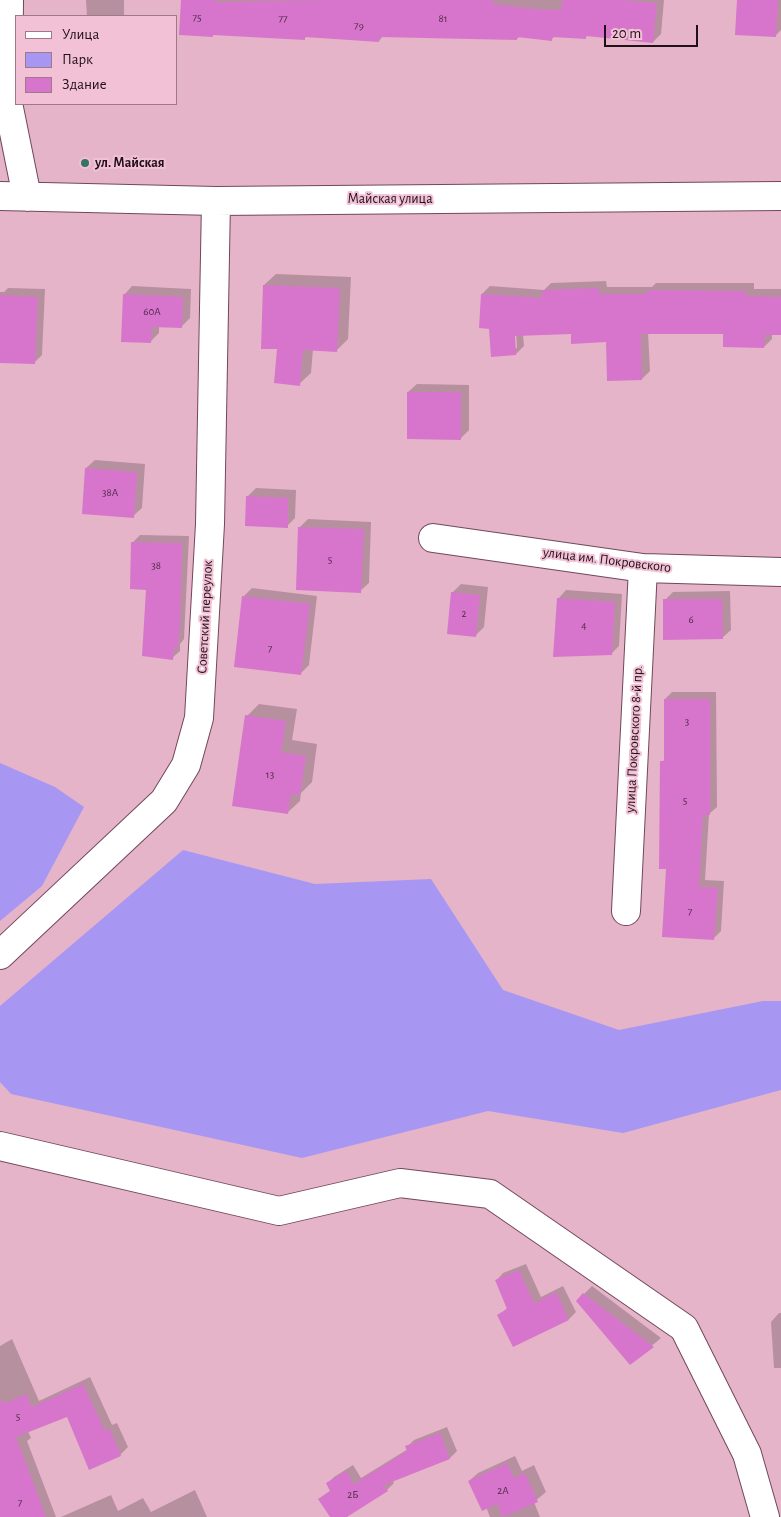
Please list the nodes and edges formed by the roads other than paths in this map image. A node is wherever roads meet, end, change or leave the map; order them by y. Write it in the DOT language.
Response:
graph roads {
  1 [pos="9,0"];
  2 [pos="0,196"];
  3 [pos="781,196"];
  4 [pos="27,197"];
  5 [pos="216,201"];
  6 [pos="433,538"];
  7 [pos="643,568"];
  8 [pos="781,572"];
  9 [pos="626,911"];
  10 [pos="0,955"];
  11 [pos="0,1146"];
  12 [pos="765,1517"];
  1 -- 4 [label="street"];
  2 -- 4 [label="street, Майская улица"];
  3 -- 5 [label="street, Майская улица"];
  4 -- 5 [label="street, Майская улица"];
  5 -- 10 [label="street, Советский переулок"];
  6 -- 7 [label="street, улица им. Покровского"];
  7 -- 8 [label="street, улица им. Покровского"];
  7 -- 9 [label="street, улица Покровского 8-й пр."];
  11 -- 12 [label="street"];
}
